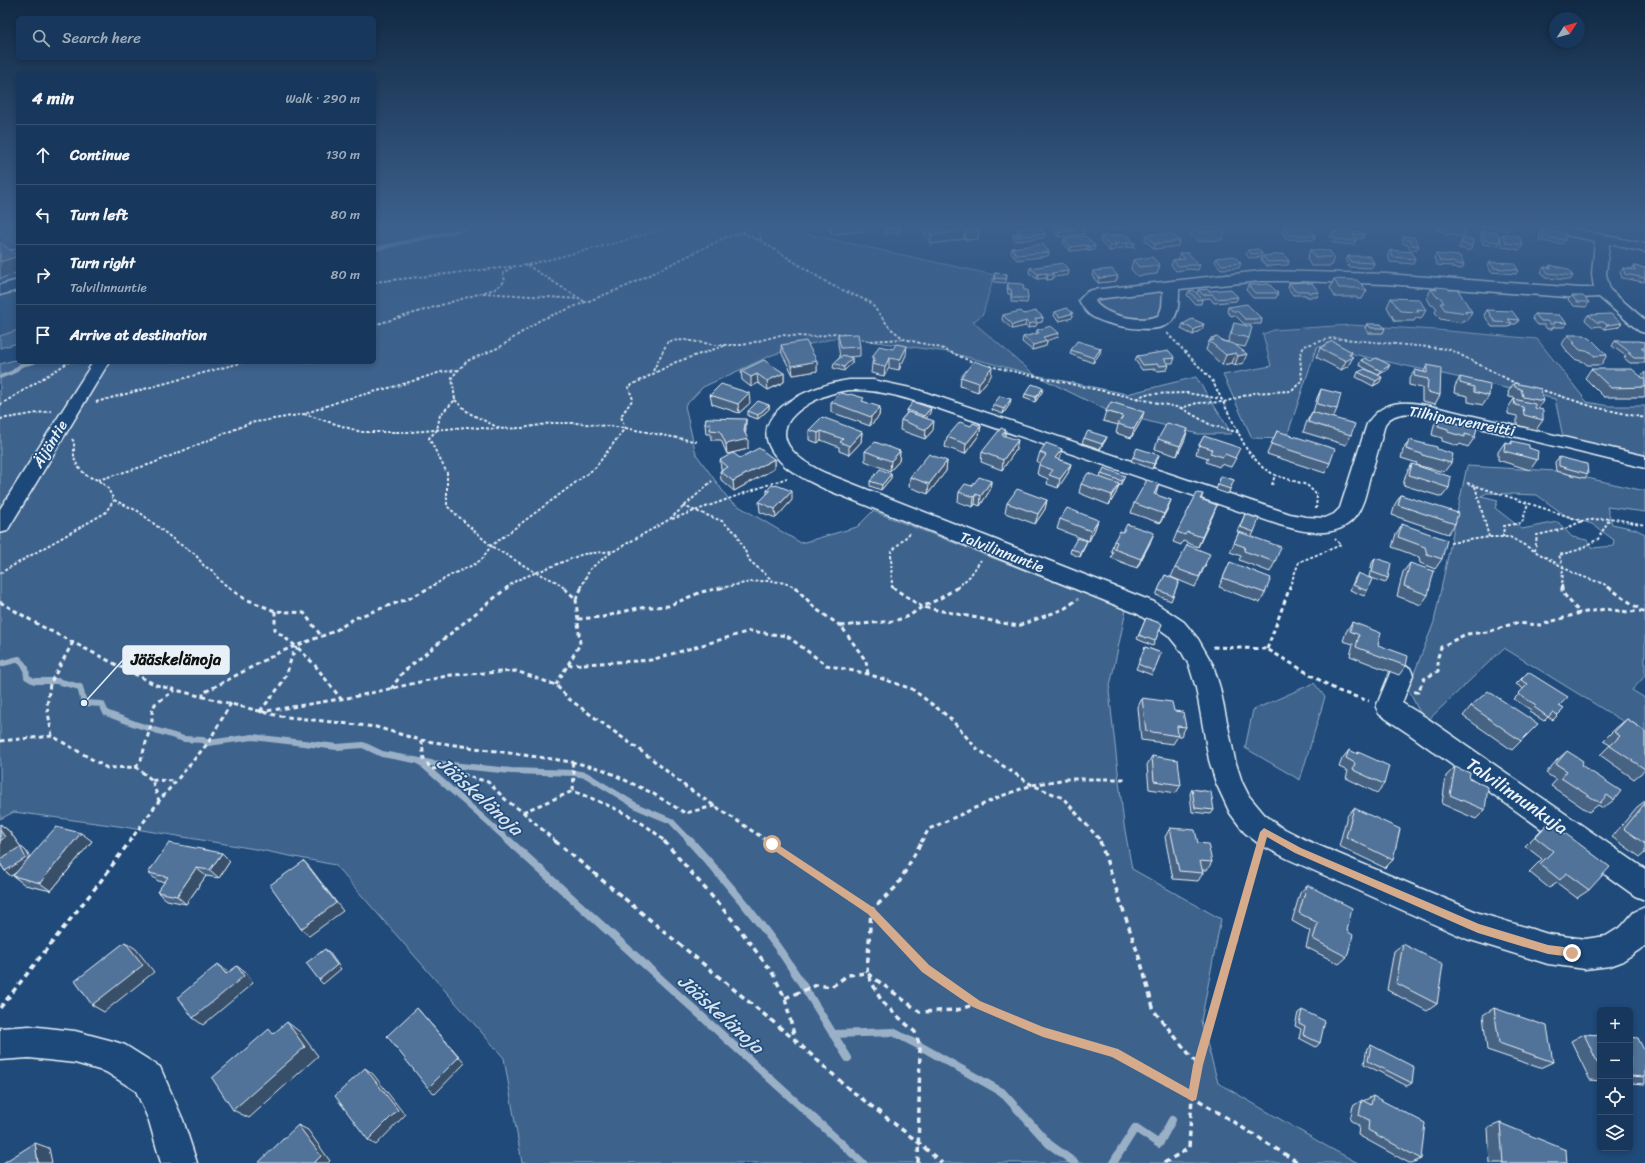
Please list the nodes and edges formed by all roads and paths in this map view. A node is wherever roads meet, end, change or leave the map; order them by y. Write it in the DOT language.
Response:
graph roads {
  1 [pos="505,281"];
  2 [pos="553,281"];
  3 [pos="636,281"];
  4 [pos="825,281"];
  5 [pos="1208,281"];
  6 [pos="1417,281"];
  7 [pos="1601,281"];
  8 [pos="1171,285"];
  9 [pos="16,286"];
  10 [pos="0,290"];
  11 [pos="1603,292"];
  12 [pos="480,293"];
  13 [pos="579,299"];
  14 [pos="586,302"];
  15 [pos="1157,323"];
  16 [pos="376,324"];
  17 [pos="1645,328"];
  18 [pos="848,336"];
  19 [pos="855,338"];
  20 [pos="904,339"];
  21 [pos="727,345"];
  22 [pos="977,363"];
  23 [pos="66,364"];
  24 [pos="99,364"];
  25 [pos="237,364"];
  26 [pos="984,365"];
  27 [pos="459,370"];
  28 [pos="653,371"];
  29 [pos="1518,385"];
  30 [pos="1534,388"];
  31 [pos="455,400"];
  32 [pos="1137,400"];
  33 [pos="1223,400"];
  34 [pos="0,405"];
  35 [pos="1181,408"];
  36 [pos="70,411"];
  37 [pos="304,414"];
  38 [pos="1645,418"];
  39 [pos="0,419"];
  40 [pos="625,428"];
  41 [pos="502,429"];
  42 [pos="437,430"];
  43 [pos="1240,433"];
  44 [pos="699,442"];
  45 [pos="1645,462"];
  46 [pos="805,472"];
  47 [pos="1275,475"];
  48 [pos="98,480"];
  49 [pos="712,481"];
  50 [pos="1467,483"];
  51 [pos="1272,485"];
  52 [pos="1475,486"];
  53 [pos="114,500"];
  54 [pos="1528,503"];
  55 [pos="682,506"];
  56 [pos="693,511"];
  57 [pos="1610,518"];
  58 [pos="670,519"];
  59 [pos="922,520"];
  60 [pos="1582,521"];
  61 [pos="1304,524"];
  62 [pos="1323,525"];
  63 [pos="1645,525"];
  64 [pos="0,526"];
  65 [pos="1489,537"];
  66 [pos="1503,537"];
  67 [pos="1450,543"];
  68 [pos="491,546"];
  69 [pos="988,546"];
  70 [pos="614,551"];
  71 [pos="1535,551"];
  72 [pos="1563,566"];
  73 [pos="535,572"];
  74 [pos="0,573"];
  75 [pos="773,581"];
  76 [pos="1095,588"];
  77 [pos="576,598"];
  78 [pos="0,602"];
  79 [pos="922,607"];
  80 [pos="275,611"];
  81 [pos="1580,612"];
  82 [pos="1644,612"];
  83 [pos="578,619"];
  84 [pos="841,626"];
  85 [pos="322,637"];
  86 [pos="73,642"];
  87 [pos="297,646"];
  88 [pos="1191,646"];
  89 [pos="1267,649"];
  90 [pos="568,664"];
  91 [pos="868,674"];
  92 [pos="556,685"];
  93 [pos="391,689"];
  94 [pos="175,690"];
  95 [pos="1394,692"];
  96 [pos="204,698"];
  97 [pos="341,699"];
  98 [pos="231,703"];
  99 [pos="260,712"];
  100 [pos="52,736"];
  101 [pos="420,740"];
  102 [pos="0,741"];
  103 [pos="572,762"];
  104 [pos="136,767"];
  105 [pos="152,780"];
  106 [pos="1126,780"];
  107 [pos="176,781"];
  108 [pos="1032,785"];
  109 [pos="573,791"];
  110 [pos="159,801"];
  111 [pos="715,806"];
  112 [pos="523,812"];
  113 [pos="1264,832"];
  114 [pos="1645,886"];
  115 [pos="871,911"];
  116 [pos="1645,922"];
  117 [pos="867,973"];
  118 [pos="785,998"];
  119 [pos="977,1004"];
  120 [pos="0,1008"];
  121 [pos="795,1040"];
  122 [pos="0,1044"];
  123 [pos="1198,1065"];
  124 [pos="1192,1096"];
  125 [pos="918,1142"];
  126 [pos="179,1163"];
  127 [pos="918,1163"];
  128 [pos="942,1163"];
  129 [pos="1164,1163"];
  130 [pos="1299,1163"];
  1 -- 12 [label="path"];
  2 -- 13 [label="path"];
  3 -- 14 [label="path"];
  4 -- 20 [label="path"];
  5 -- 8 [label="street"];
  6 -- 11 [label="street"];
  7 -- 11 [label="street"];
  8 -- 15 [label="street"];
  8 -- 15 [label="street"];
  9 -- 10 [label="street"];
  11 -- 17 [label="street"];
  12 -- 13 [label="path"];
  12 -- 16 [label="path"];
  13 -- 14 [label="path"];
  14 -- 27 [label="path"];
  15 -- 33 [label="path"];
  18 -- 21 [label="path"];
  19 -- 20 [label="path"];
  20 -- 22 [label="path"];
  21 -- 28 [label="path"];
  21 -- 28 [label="path"];
  23 -- 34 [label="path"];
  24 -- 36 [label="street, Äijäntie"];
  25 -- 36 [label="path"];
  26 -- 32 [label="path"];
  27 -- 31 [label="path"];
  27 -- 37 [label="path"];
  28 -- 40 [label="path"];
  29 -- 33 [label="path"];
  30 -- 38 [label="path"];
  31 -- 41 [label="path"];
  31 -- 42 [label="path"];
  32 -- 33 [label="path"];
  32 -- 35 [label="path"];
  33 -- 35 [label="path"];
  33 -- 43 [label="path"];
  35 -- 43 [label="path"];
  36 -- 39 [label="path"];
  36 -- 48 [label="path"];
  36 -- 64 [label="street, Äijäntie"];
  37 -- 42 [label="path"];
  37 -- 48 [label="path"];
  40 -- 41 [label="path"];
  40 -- 44 [label="path"];
  40 -- 68 [label="path"];
  41 -- 42 [label="path"];
  42 -- 68 [label="path"];
  43 -- 47 [label="path"];
  45 -- 62 [label="street, Tilhiparvenreitti"];
  46 -- 56 [label="path"];
  46 -- 59 [label="street, Talvilinnuntie"];
  46 -- 61 [label="street, Talvilinnuntie"];
  47 -- 51 [label="path"];
  47 -- 62 [label="path"];
  48 -- 53 [label="path"];
  49 -- 55 [label="path"];
  50 -- 52 [label="path"];
  52 -- 54 [label="path"];
  52 -- 65 [label="path"];
  53 -- 74 [label="path"];
  53 -- 80 [label="path"];
  54 -- 60 [label="path"];
  54 -- 66 [label="path"];
  55 -- 56 [label="path"];
  55 -- 58 [label="path"];
  56 -- 58 [label="path"];
  56 -- 75 [label="path"];
  57 -- 60 [label="path"];
  57 -- 63 [label="path"];
  57 -- 72 [label="path"];
  58 -- 70 [label="path"];
  59 -- 69 [label="street, Talvilinnuntie"];
  59 -- 79 [label="path"];
  60 -- 71 [label="path"];
  61 -- 62 [label="street, Tilhiparvenreitti"];
  62 -- 89 [label="path"];
  65 -- 66 [label="path"];
  65 -- 67 [label="path"];
  66 -- 71 [label="path"];
  68 -- 73 [label="path"];
  68 -- 85 [label="path"];
  69 -- 76 [label="street, Talvilinnuntie"];
  69 -- 79 [label="path"];
  70 -- 73 [label="path"];
  70 -- 77 [label="path"];
  71 -- 72 [label="path"];
  72 -- 81 [label="path"];
  72 -- 82 [label="path"];
  73 -- 77 [label="path"];
  73 -- 93 [label="path"];
  75 -- 83 [label="path"];
  75 -- 84 [label="path"];
  76 -- 79 [label="path"];
  76 -- 88 [label="street, Talvilinnuntie"];
  77 -- 83 [label="path"];
  78 -- 86 [label="path"];
  79 -- 84 [label="path"];
  80 -- 85 [label="path"];
  80 -- 87 [label="path"];
  81 -- 82 [label="path"];
  81 -- 95 [label="path"];
  83 -- 90 [label="path"];
  84 -- 91 [label="path"];
  85 -- 87 [label="path"];
  86 -- 94 [label="path"];
  86 -- 100 [label="path"];
  87 -- 96 [label="path"];
  87 -- 97 [label="path"];
  87 -- 99 [label="path"];
  88 -- 89 [label="path"];
  88 -- 113 [label="street, Talvilinnuntie"];
  89 -- 95 [label="path"];
  90 -- 91 [label="path"];
  90 -- 92 [label="path"];
  91 -- 108 [label="path"];
  92 -- 93 [label="path"];
  92 -- 111 [label="path"];
  93 -- 97 [label="path"];
  94 -- 96 [label="path"];
  94 -- 104 [label="path"];
  95 -- 114 [label="street, Talvilinnunkuja"];
  96 -- 98 [label="path"];
  97 -- 99 [label="path"];
  98 -- 99 [label="path"];
  98 -- 107 [label="path"];
  99 -- 101 [label="path"];
  100 -- 102 [label="path"];
  100 -- 104 [label="path"];
  101 -- 103 [label="path"];
  101 -- 112 [label="path"];
  103 -- 109 [label="path"];
  103 -- 111 [label="path"];
  104 -- 105 [label="path"];
  105 -- 107 [label="path"];
  105 -- 110 [label="path"];
  106 -- 108 [label="path"];
  107 -- 110 [label="path"];
  108 -- 115 [label="path"];
  108 -- 123 [label="path"];
  109 -- 112 [label="path"];
  109 -- 118 [label="path"];
  110 -- 120 [label="path"];
  111 -- 115 [label="path"];
  112 -- 121 [label="path"];
  113 -- 116 [label="street, Talvilinnuntie"];
  113 -- 123 [label="path"];
  115 -- 117 [label="path"];
  115 -- 119 [label="path"];
  117 -- 118 [label="path"];
  117 -- 119 [label="path"];
  117 -- 125 [label="path"];
  118 -- 121 [label="path"];
  119 -- 124 [label="path"];
  121 -- 125 [label="path"];
  122 -- 126 [label="street"];
  123 -- 124 [label="path"];
  124 -- 129 [label="path"];
  124 -- 130 [label="path"];
  125 -- 127 [label="path"];
  125 -- 128 [label="path"];
}
